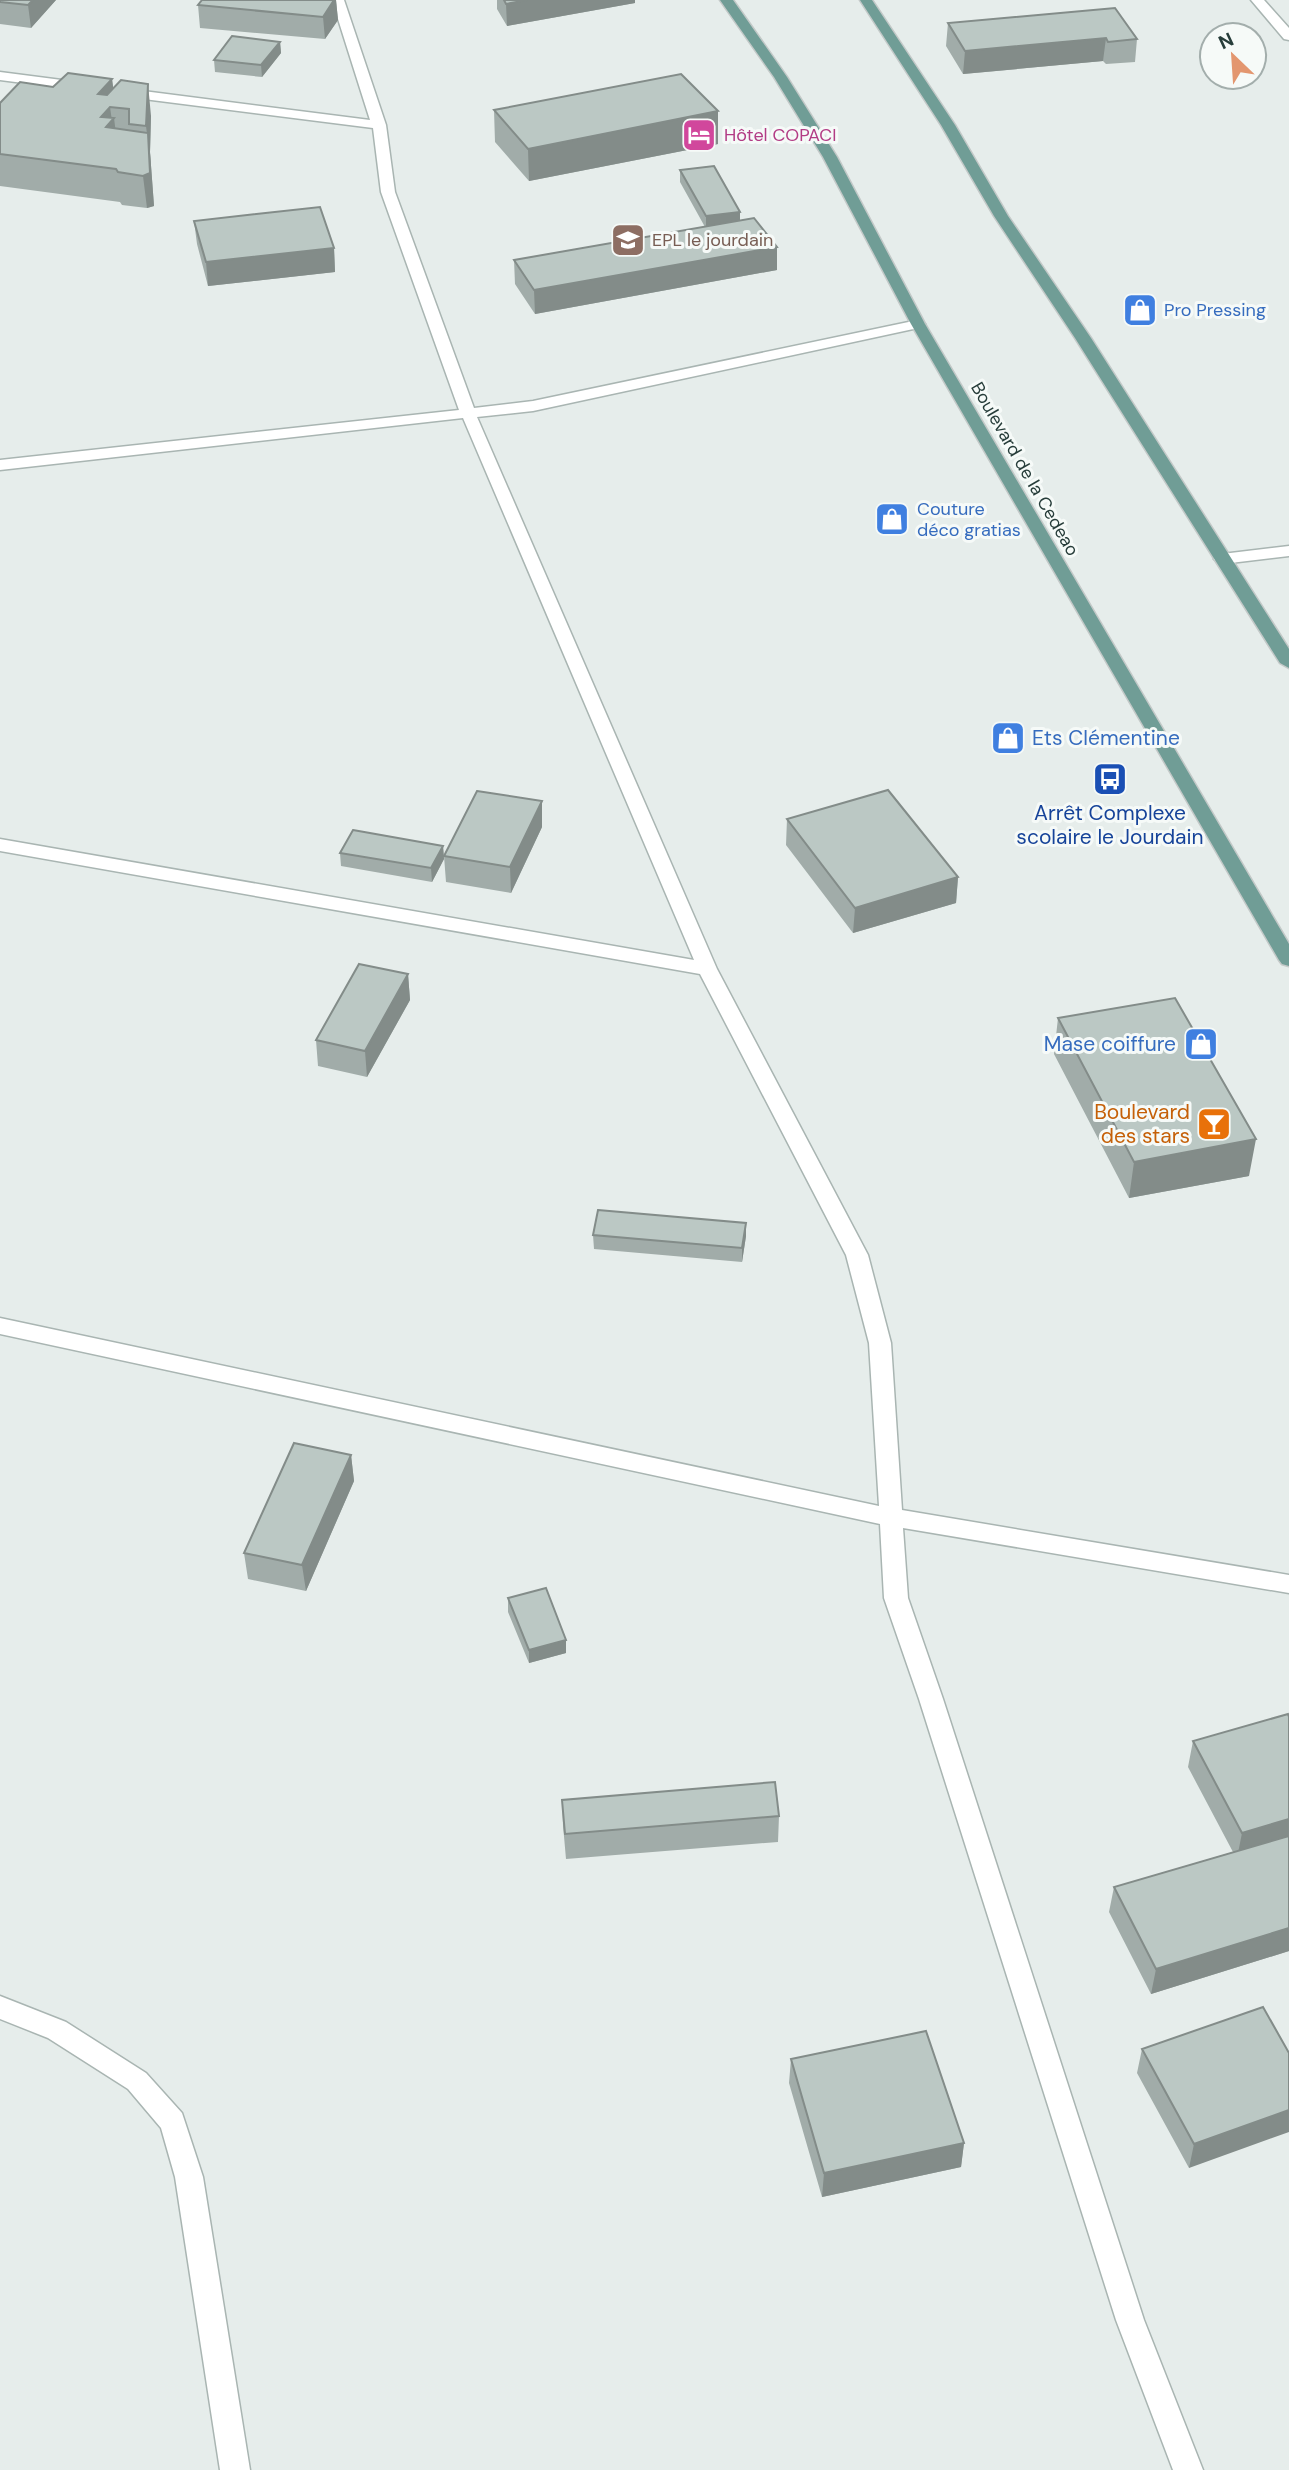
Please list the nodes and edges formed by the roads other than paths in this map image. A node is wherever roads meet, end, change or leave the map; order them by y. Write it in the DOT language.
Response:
graph roads {
  1 [pos="338,0"];
  2 [pos="726,0"];
  3 [pos="866,0"];
  4 [pos="1257,0"];
  5 [pos="1289,36"];
  6 [pos="0,76"];
  7 [pos="379,125"];
  8 [pos="918,324"];
  9 [pos="468,413"];
  10 [pos="0,465"];
  11 [pos="1289,551"];
  12 [pos="1222,559"];
  13 [pos="1289,663"];
  14 [pos="0,845"];
  15 [pos="1289,960"];
  16 [pos="707,969"];
  17 [pos="0,1326"];
  18 [pos="889,1517"];
  19 [pos="1289,1584"];
  20 [pos="0,2007"];
  21 [pos="235,2470"];
  22 [pos="1188,2470"];
  1 -- 7 [label="street"];
  2 -- 8 [label="main road, Boulevard de la Cedeao"];
  3 -- 12 [label="main road"];
  4 -- 5 [label="street"];
  6 -- 7 [label="street"];
  7 -- 9 [label="street"];
  8 -- 9 [label="street"];
  8 -- 15 [label="main road, Boulevard de la Cedeao"];
  9 -- 10 [label="street"];
  9 -- 16 [label="street"];
  11 -- 12 [label="street"];
  12 -- 13 [label="main road"];
  14 -- 16 [label="street"];
  16 -- 18 [label="street"];
  17 -- 18 [label="street"];
  18 -- 19 [label="street"];
  18 -- 22 [label="street"];
  20 -- 21 [label="street"];
}
